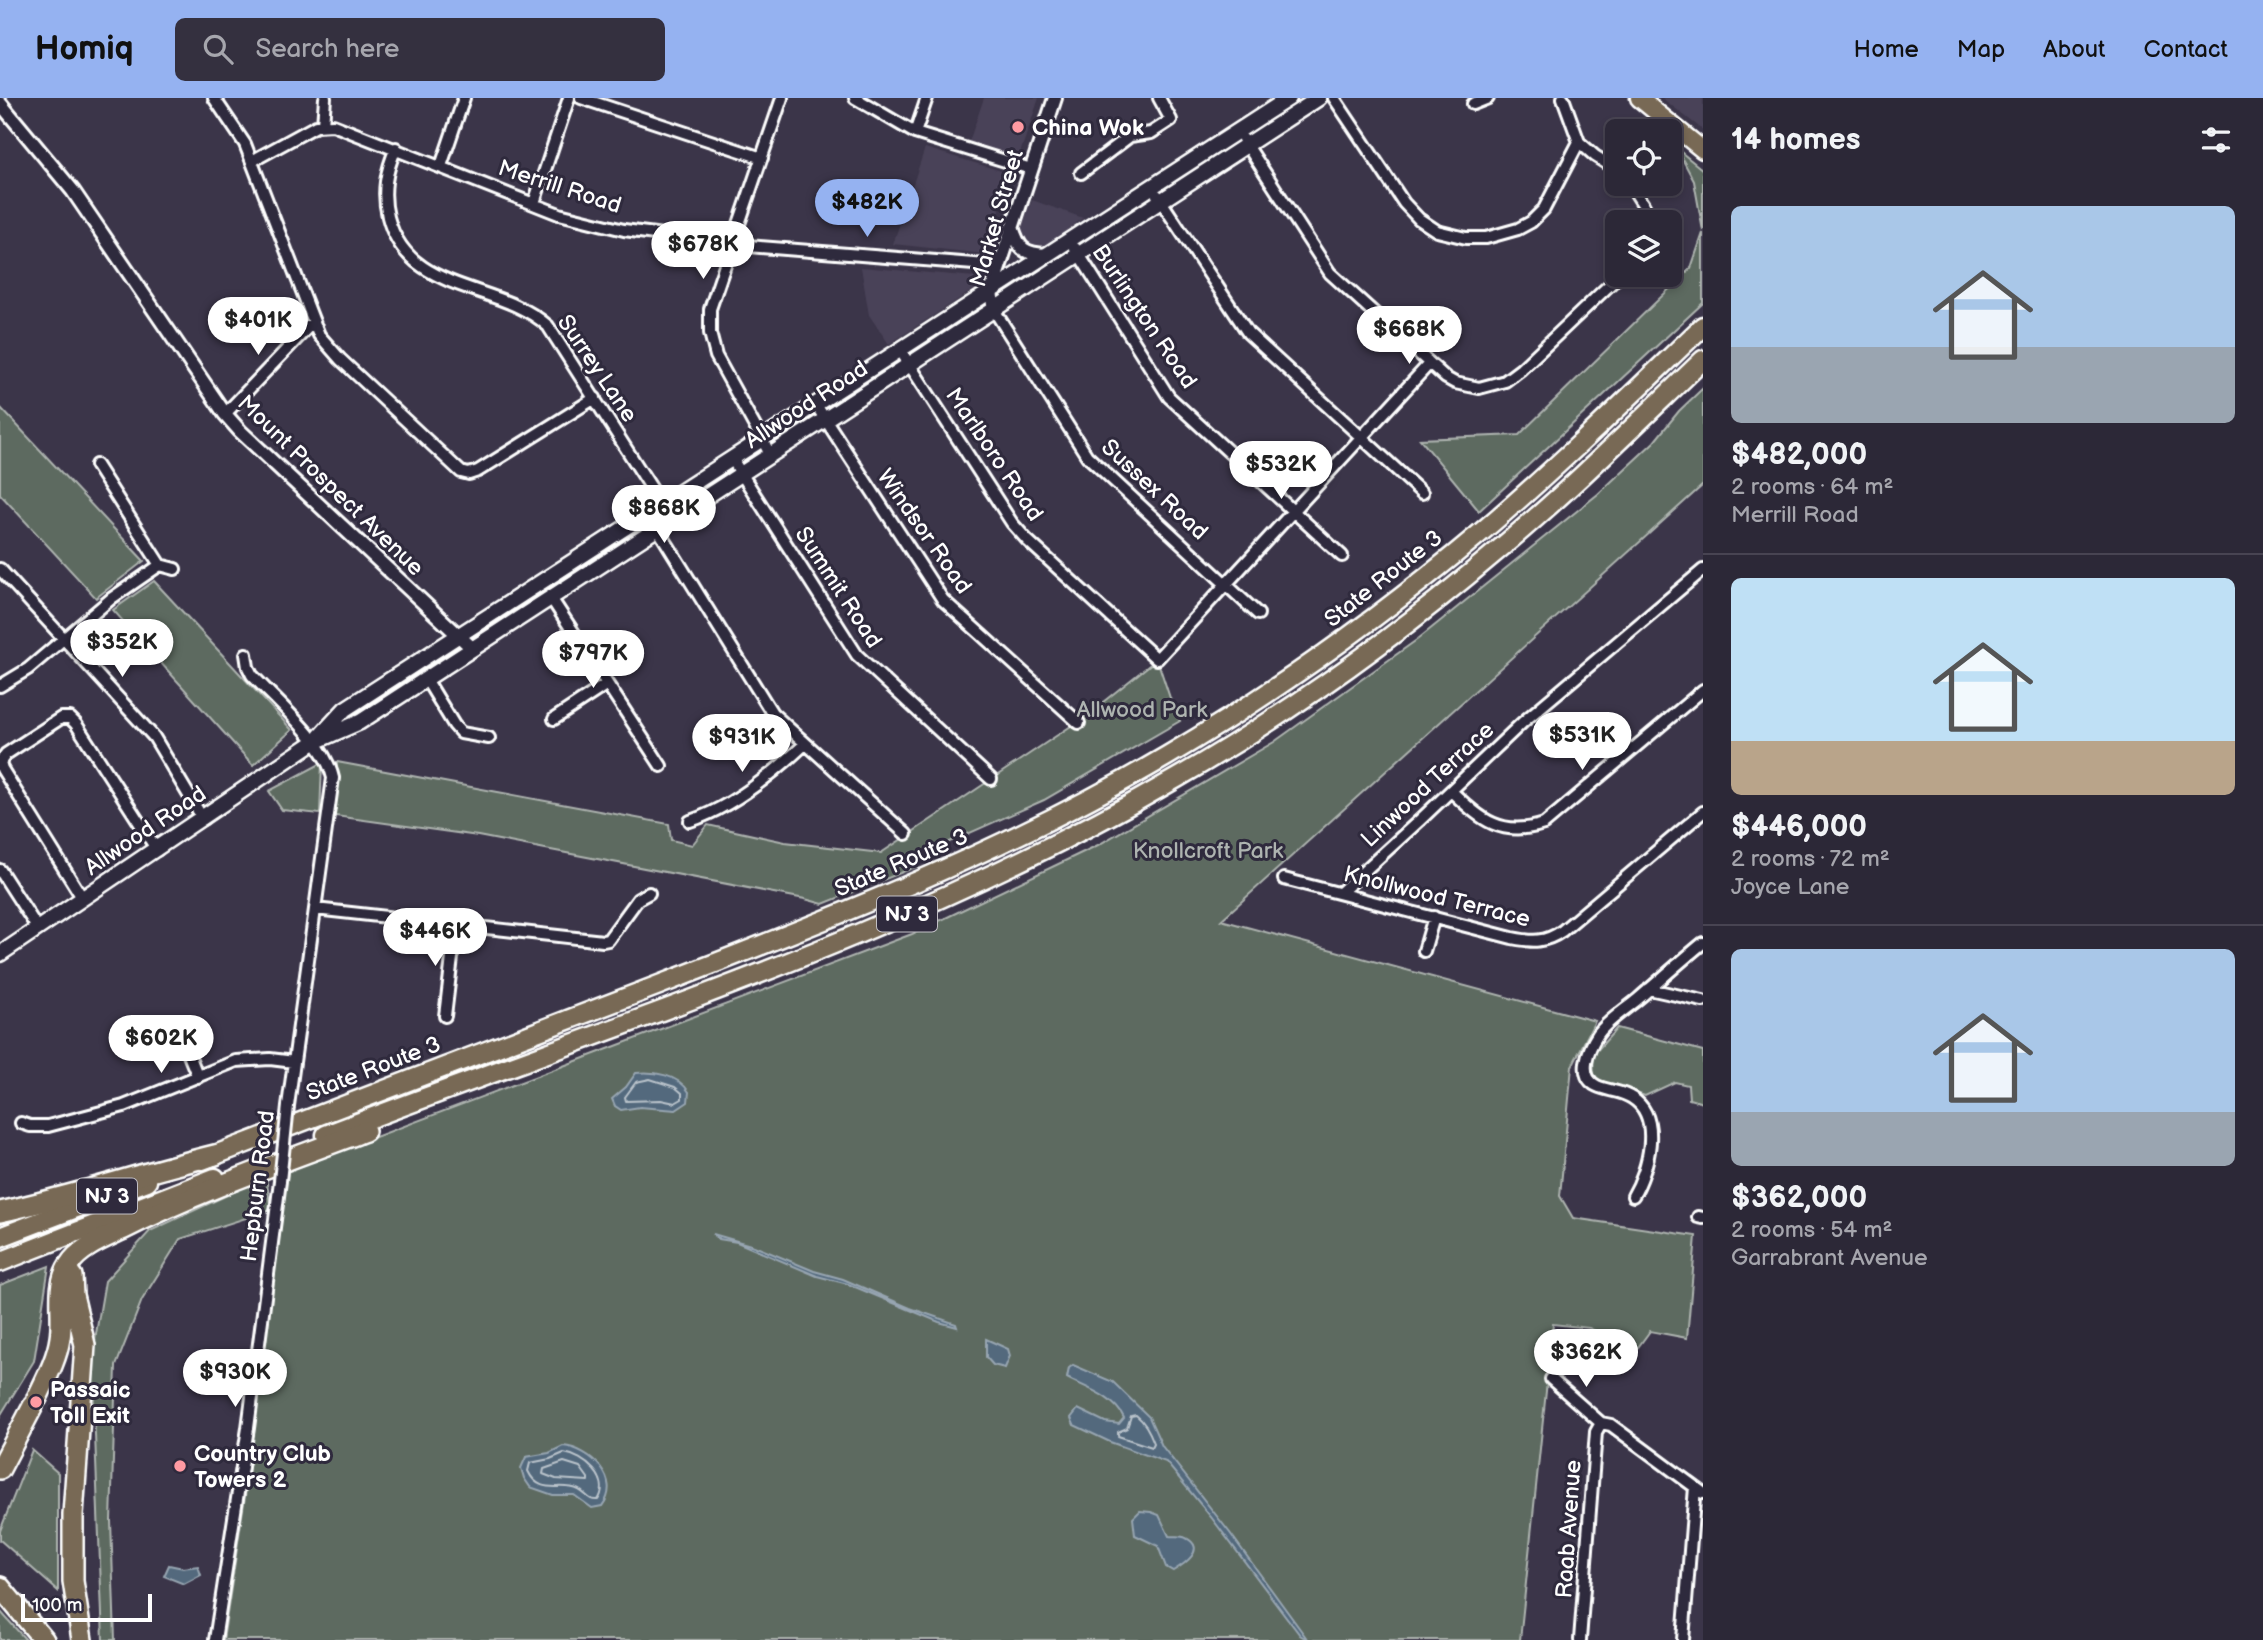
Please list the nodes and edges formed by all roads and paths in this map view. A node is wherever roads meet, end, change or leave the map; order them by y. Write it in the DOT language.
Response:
graph roads {
  1 [pos="214,98"];
  2 [pos="325,98"];
  3 [pos="464,98"];
  4 [pos="569,98"];
  5 [pos="581,98"];
  6 [pos="782,98"];
  7 [pos="855,98"];
  8 [pos="927,98"];
  9 [pos="1055,98"];
  10 [pos="1159,98"];
  11 [pos="1289,98"];
  12 [pos="1319,98"];
  13 [pos="1334,98"];
  14 [pos="1488,98"];
  15 [pos="1563,98"];
  16 [pos="1639,98"];
  17 [pos="0,103"];
  18 [pos="1473,104"];
  19 [pos="323,125"];
  20 [pos="1237,131"];
  21 [pos="915,133"];
  22 [pos="1579,142"];
  23 [pos="1246,145"];
  24 [pos="396,148"];
  25 [pos="1703,150"];
  26 [pos="762,158"];
  27 [pos="252,161"];
  28 [pos="1605,162"];
  29 [pos="441,166"];
  30 [pos="1031,169"];
  31 [pos="1081,173"];
  32 [pos="1152,186"];
  33 [pos="1161,200"];
  34 [pos="534,204"];
  35 [pos="1012,227"];
  36 [pos="1069,240"];
  37 [pos="733,244"];
  38 [pos="1079,254"];
  39 [pos="1047,255"];
  40 [pos="999,266"];
  41 [pos="1607,287"];
  42 [pos="991,292"];
  43 [pos="994,310"];
  44 [pos="1703,312"];
  45 [pos="313,322"];
  46 [pos="1703,326"];
  47 [pos="900,350"];
  48 [pos="1703,360"];
  49 [pos="1429,363"];
  50 [pos="909,364"];
  51 [pos="595,398"];
  52 [pos="816,405"];
  53 [pos="225,414"];
  54 [pos="825,419"];
  55 [pos="1362,437"];
  56 [pos="762,440"];
  57 [pos="770,454"];
  58 [pos="732,459"];
  59 [pos="96,465"];
  60 [pos="741,473"];
  61 [pos="1530,490"];
  62 [pos="1422,493"];
  63 [pos="662,504"];
  64 [pos="1293,511"];
  65 [pos="648,513"];
  66 [pos="671,519"];
  67 [pos="658,528"];
  68 [pos="1342,556"];
  69 [pos="160,565"];
  70 [pos="0,569"];
  71 [pos="175,569"];
  72 [pos="1703,570"];
  73 [pos="1226,584"];
  74 [pos="551,598"];
  75 [pos="1258,614"];
  76 [pos="459,636"];
  77 [pos="64,638"];
  78 [pos="473,649"];
  79 [pos="246,654"];
  80 [pos="426,679"];
  81 [pos="607,684"];
  82 [pos="0,686"];
  83 [pos="1703,690"];
  84 [pos="554,719"];
  85 [pos="1079,723"];
  86 [pos="489,738"];
  87 [pos="314,742"];
  88 [pos="805,744"];
  89 [pos="0,762"];
  90 [pos="661,766"];
  91 [pos="991,779"];
  92 [pos="1451,791"];
  93 [pos="1703,812"];
  94 [pos="203,819"];
  95 [pos="690,821"];
  96 [pos="906,834"];
  97 [pos="156,850"];
  98 [pos="0,870"];
  99 [pos="1284,879"];
  100 [pos="649,893"];
  101 [pos="1340,893"];
  102 [pos="83,899"];
  103 [pos="315,909"];
  104 [pos="1434,918"];
  105 [pos="456,924"];
  106 [pos="38,929"];
  107 [pos="1703,943"];
  108 [pos="1424,951"];
  109 [pos="0,954"];
  110 [pos="1649,989"];
  111 [pos="1703,1001"];
  112 [pos="445,1016"];
  113 [pos="138,1025"];
  114 [pos="606,1030"];
  115 [pos="294,1062"];
  116 [pos="198,1077"];
  117 [pos="21,1123"];
  118 [pos="365,1131"];
  119 [pos="215,1155"];
  120 [pos="1633,1196"];
  121 [pos="0,1212"];
  122 [pos="0,1237"];
  123 [pos="84,1251"];
  124 [pos="0,1262"];
  125 [pos="1551,1379"];
  126 [pos="1601,1423"];
  127 [pos="0,1469"];
  128 [pos="1699,1490"];
  129 [pos="0,1587"];
  130 [pos="44,1640"];
  131 [pos="82,1640"];
  132 [pos="215,1640"];
  133 [pos="1580,1640"];
  134 [pos="1683,1640"];
  1 -- 27 [label="street"];
  2 -- 19 [label="street"];
  3 -- 29 [label="street"];
  4 -- 34 [label="street"];
  5 -- 26 [label="street"];
  6 -- 26 [label="street"];
  7 -- 21 [label="street"];
  8 -- 21 [label="street"];
  9 -- 30 [label="street, Market Street"];
  10 -- 31 [label="street"];
  11 -- 20 [label="main road, Allwood Road"];
  12 -- 23 [label="main road, Allwood Road"];
  13 -- 22 [label="street"];
  14 -- 18 [label="street"];
  15 -- 22 [label="street"];
  16 -- 25 [label="main road"];
  17 -- 53 [label="street, Mount Prospect Avenue"];
  19 -- 24 [label="street, Merrill Road"];
  19 -- 27 [label="street"];
  20 -- 23 [label="street"];
  20 -- 32 [label="main road, Allwood Road"];
  21 -- 30 [label="street"];
  22 -- 28 [label="street"];
  23 -- 33 [label="main road, Allwood Road"];
  23 -- 49 [label="street"];
  24 -- 29 [label="street, Merrill Road"];
  24 -- 51 [label="street, Surrey Lane"];
  26 -- 37 [label="street"];
  27 -- 45 [label="street"];
  29 -- 34 [label="street, Merrill Road"];
  30 -- 35 [label="street, Market Street"];
  32 -- 33 [label="street"];
  32 -- 36 [label="main road, Allwood Road"];
  33 -- 38 [label="main road, Allwood Road"];
  33 -- 55 [label="street"];
  34 -- 37 [label="street, Merrill Road"];
  35 -- 39 [label="street"];
  35 -- 40 [label="street, Market Street"];
  36 -- 38 [label="street, Burlington Road"];
  36 -- 39 [label="main road, Allwood Road"];
  37 -- 40 [label="street, Merrill Road"];
  37 -- 56 [label="street"];
  38 -- 43 [label="main road, Allwood Road"];
  38 -- 64 [label="street, Burlington Road"];
  39 -- 42 [label="main road, Allwood Road"];
  40 -- 42 [label="street, Market Street"];
  41 -- 49 [label="street"];
  42 -- 43 [label="street, Market Street"];
  42 -- 47 [label="main road, Allwood Road"];
  43 -- 50 [label="main road, Allwood Road"];
  43 -- 73 [label="street, Sussex Road"];
  44 -- 61 [label="highway"];
  45 -- 51 [label="street"];
  45 -- 53 [label="street"];
  46 -- 61 [label="highway, State Route 3 / NJ 3"];
  47 -- 50 [label="street, Marlboro Road"];
  47 -- 52 [label="main road, Allwood Road"];
  48 -- 114 [label="highway, State Route 3 / NJ 3"];
  49 -- 55 [label="street"];
  50 -- 54 [label="main road, Allwood Road"];
  50 -- 73 [label="street, Marlboro Road"];
  51 -- 63 [label="street, Surrey Lane"];
  52 -- 54 [label="street, Windsor Road"];
  52 -- 56 [label="main road, Allwood Road"];
  53 -- 76 [label="street, Mount Prospect Avenue"];
  54 -- 57 [label="main road, Allwood Road"];
  54 -- 85 [label="street, Windsor Road"];
  55 -- 62 [label="street"];
  55 -- 64 [label="street"];
  56 -- 57 [label="street"];
  56 -- 58 [label="main road, Allwood Road"];
  57 -- 60 [label="main road, Allwood Road"];
  58 -- 60 [label="street, Summit Road"];
  58 -- 63 [label="main road, Allwood Road"];
  59 -- 69 [label="street"];
  60 -- 66 [label="main road, Allwood Road"];
  60 -- 91 [label="street, Summit Road"];
  61 -- 119 [label="highway, State Route 3 / NJ 3"];
  63 -- 65 [label="main road, Allwood Road"];
  63 -- 66 [label="street, Surrey Lane"];
  64 -- 68 [label="street, Burlington Road"];
  64 -- 73 [label="street"];
  65 -- 67 [label="street"];
  65 -- 76 [label="main road, Allwood Road"];
  66 -- 67 [label="main road, Allwood Road"];
  67 -- 74 [label="main road, Allwood Road"];
  67 -- 88 [label="street"];
  69 -- 71 [label="street"];
  69 -- 77 [label="street"];
  70 -- 77 [label="street"];
  72 -- 92 [label="street, Linwood Terrace"];
  73 -- 75 [label="street, Sussex Road"];
  74 -- 78 [label="main road, Allwood Road"];
  74 -- 81 [label="street"];
  76 -- 78 [label="street, Mount Prospect Avenue"];
  76 -- 87 [label="main road, Allwood Road"];
  77 -- 82 [label="street"];
  77 -- 94 [label="street"];
  78 -- 80 [label="main road, Allwood Road"];
  79 -- 87 [label="street, Hepburn Road"];
  80 -- 86 [label="street"];
  80 -- 87 [label="main road, Allwood Road"];
  81 -- 84 [label="street"];
  81 -- 90 [label="street"];
  83 -- 92 [label="street"];
  87 -- 94 [label="main road, Allwood Road"];
  87 -- 103 [label="street, Hepburn Road"];
  88 -- 95 [label="street"];
  88 -- 96 [label="street"];
  89 -- 97 [label="street"];
  89 -- 102 [label="street"];
  92 -- 101 [label="street, Linwood Terrace"];
  93 -- 104 [label="street, Knollwood Terrace"];
  94 -- 97 [label="main road, Allwood Road"];
  97 -- 102 [label="main road, Allwood Road"];
  98 -- 106 [label="street"];
  99 -- 101 [label="street, Knollwood Terrace"];
  100 -- 105 [label="street"];
  101 -- 104 [label="street, Knollwood Terrace"];
  102 -- 106 [label="main road, Allwood Road"];
  103 -- 105 [label="street"];
  103 -- 115 [label="street, Hepburn Road"];
  104 -- 108 [label="street"];
  105 -- 112 [label="street"];
  106 -- 109 [label="main road, Allwood Road"];
  107 -- 110 [label="street"];
  110 -- 111 [label="street"];
  110 -- 120 [label="street"];
  113 -- 116 [label="street"];
  114 -- 118 [label="highway"];
  114 -- 124 [label="highway, State Route 3 / NJ 3"];
  115 -- 116 [label="street"];
  115 -- 132 [label="street, Hepburn Road, bridge"];
  116 -- 117 [label="street"];
  118 -- 123 [label="highway"];
  119 -- 121 [label="highway"];
  119 -- 122 [label="highway, State Route 3 / NJ 3"];
  123 -- 127 [label="highway"];
  123 -- 131 [label="highway"];
  125 -- 126 [label="street"];
  126 -- 128 [label="street"];
  126 -- 133 [label="street, Raab Avenue"];
  128 -- 134 [label="street"];
  129 -- 130 [label="highway"];
}
